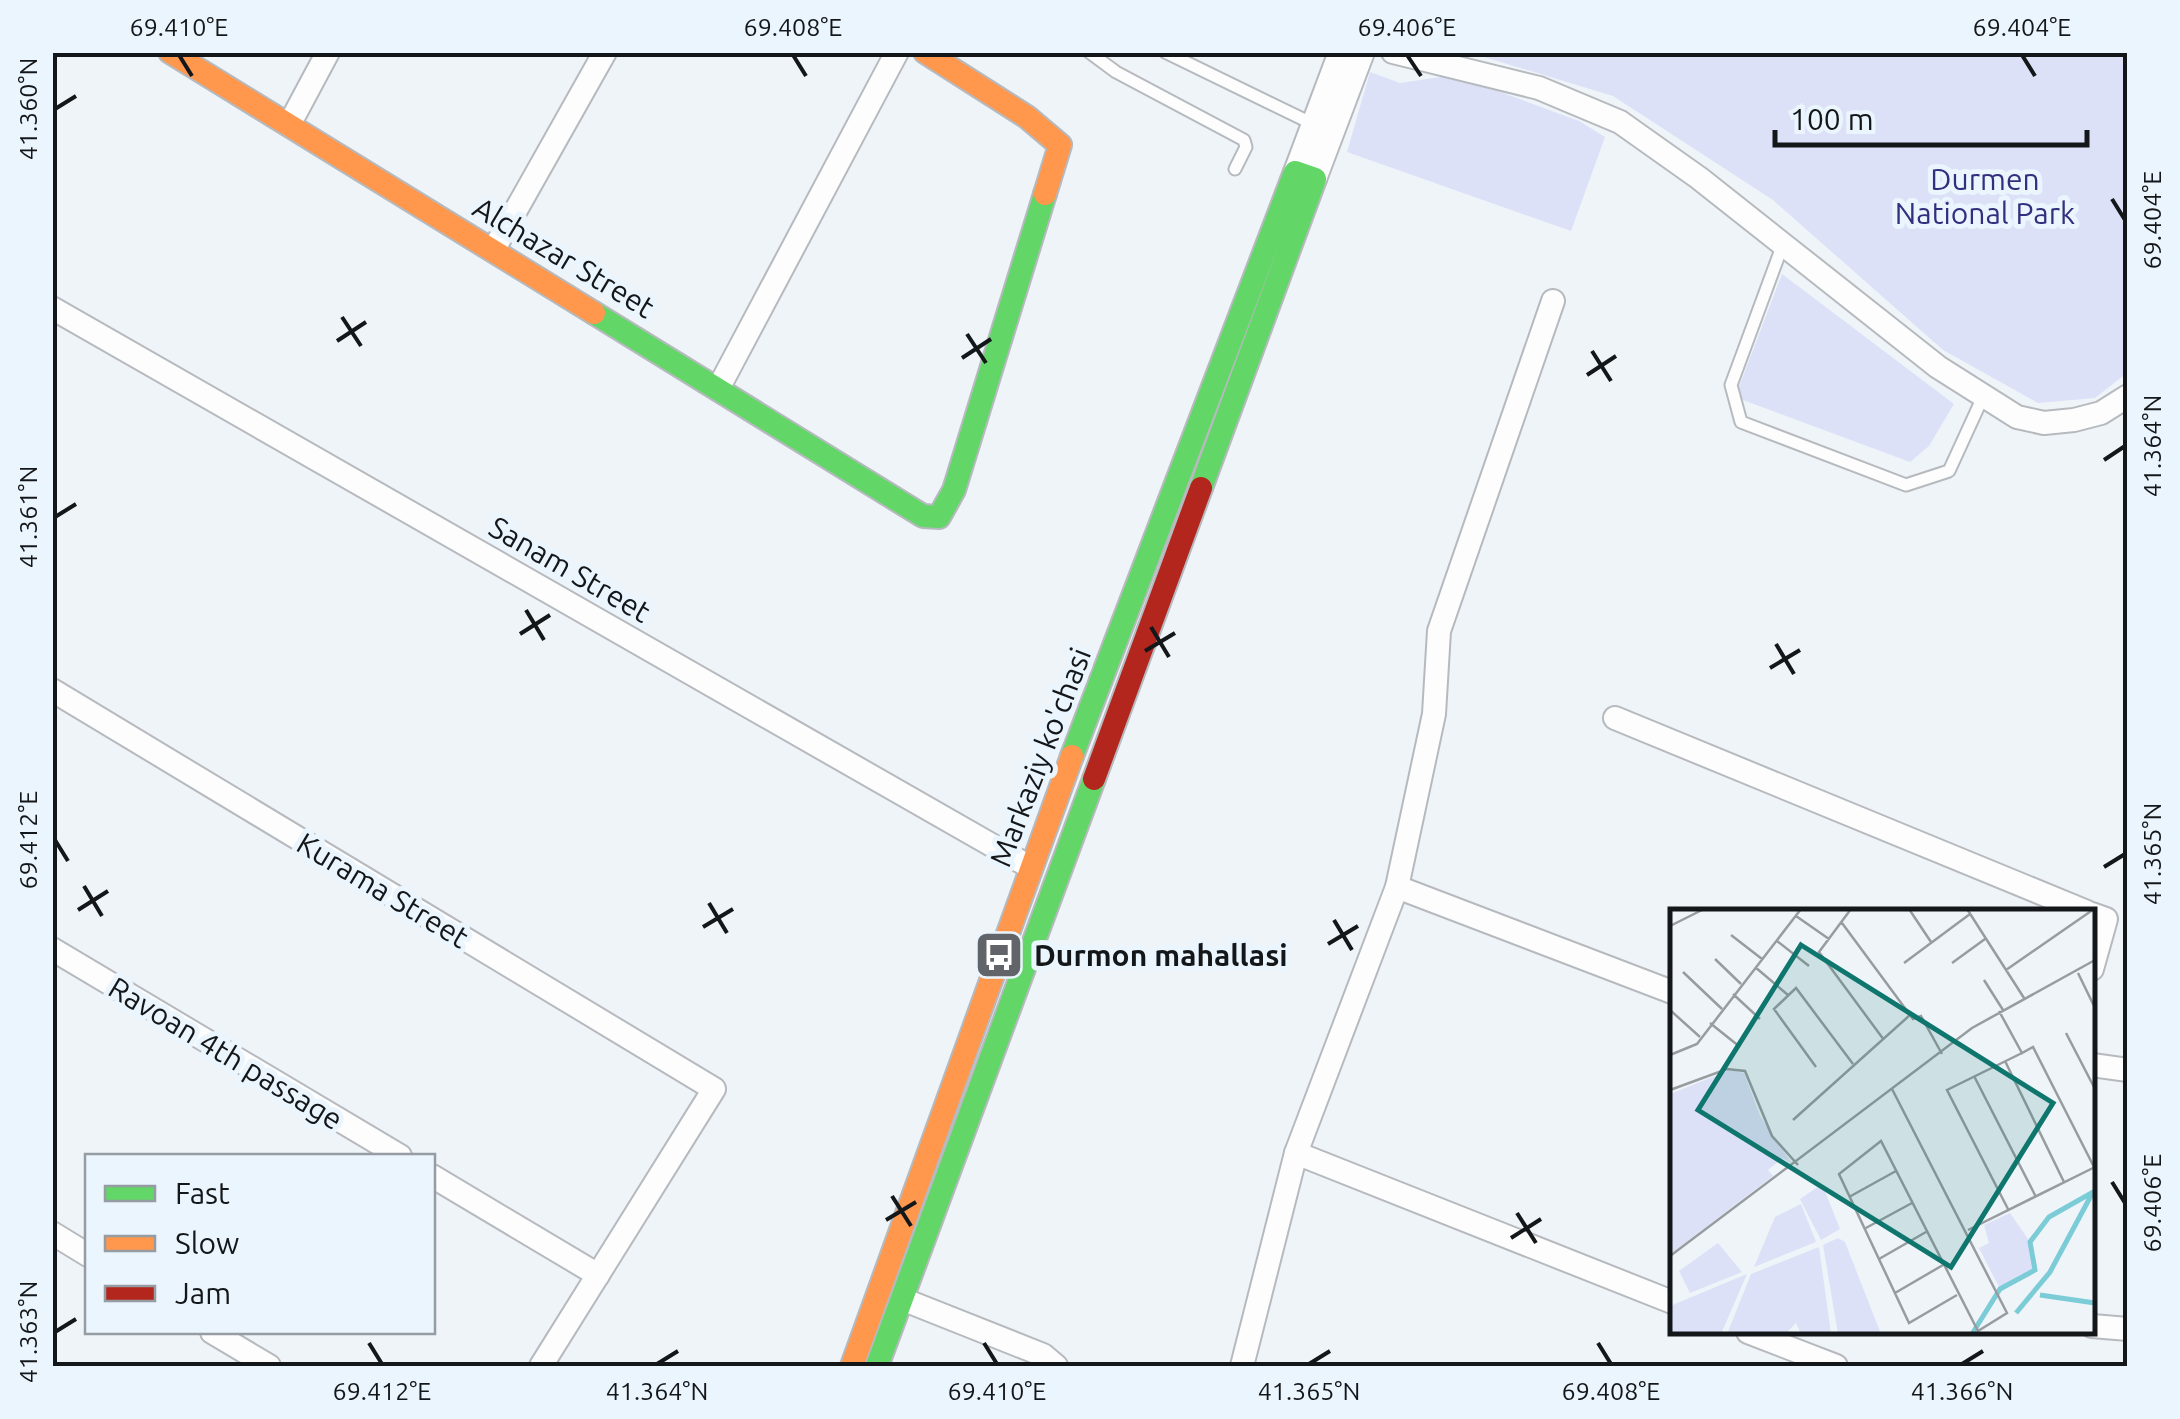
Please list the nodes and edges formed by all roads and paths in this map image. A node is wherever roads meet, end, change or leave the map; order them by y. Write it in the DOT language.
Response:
graph roads {
  1 [pos="170,52"];
  2 [pos="328,52"];
  3 [pos="605,52"];
  4 [pos="897,52"];
  5 [pos="925,52"];
  6 [pos="1089,52"];
  7 [pos="1165,52"];
  8 [pos="1340,52"];
  9 [pos="1363,52"];
  10 [pos="1393,52"];
  11 [pos="1313,124"];
  12 [pos="289,125"];
  13 [pos="1236,170"];
  14 [pos="1305,175"];
  15 [pos="1783,244"];
  16 [pos="494,249"];
  17 [pos="1552,301"];
  18 [pos="52,308"];
  19 [pos="719,386"];
  20 [pos="2128,396"];
  21 [pos="1982,399"];
  22 [pos="1116,641"];
  23 [pos="1142,652"];
  24 [pos="52,690"];
  25 [pos="1615,718"];
  26 [pos="1030,867"];
  27 [pos="1060,880"];
  28 [pos="1396,887"];
  29 [pos="2083,909"];
  30 [pos="2095,914"];
  31 [pos="52,949"];
  32 [pos="2095,958"];
  33 [pos="1670,991"];
  34 [pos="2095,1065"];
  35 [pos="2128,1070"];
  36 [pos="1296,1153"];
  37 [pos="397,1154"];
  38 [pos="435,1178"];
  39 [pos="52,1233"];
  40 [pos="85,1252"];
  41 [pos="598,1275"];
  42 [pos="891,1295"];
  43 [pos="1670,1301"];
  44 [pos="2095,1326"];
  45 [pos="2128,1329"];
  46 [pos="215,1334"];
  47 [pos="1753,1334"];
  48 [pos="269,1366"];
  49 [pos="541,1366"];
  50 [pos="852,1366"];
  51 [pos="876,1366"];
  52 [pos="1056,1366"];
  53 [pos="1242,1366"];
  54 [pos="1836,1366"];
  1 -- 12 [label="street, Alchazar Street"];
  2 -- 12 [label="street"];
  3 -- 16 [label="street"];
  4 -- 19 [label="street"];
  5 -- 19 [label="street, Alchazar Street"];
  6 -- 13 [label="lane"];
  7 -- 11 [label="lane"];
  8 -- 11 [label="street"];
  9 -- 14 [label="street"];
  10 -- 15 [label="street"];
  11 -- 14 [label="street"];
  12 -- 16 [label="street, Alchazar Street"];
  14 -- 22 [label="street, Markaziy ko'chasi"];
  14 -- 23 [label="street, Markaziy ko'chasi"];
  15 -- 21 [label="street"];
  15 -- 21 [label="lane"];
  16 -- 19 [label="street, Alchazar Street"];
  17 -- 28 [label="street"];
  18 -- 26 [label="street, Sanam Street"];
  20 -- 21 [label="street"];
  22 -- 23 [label="street"];
  22 -- 26 [label="street, Markaziy ko'chasi"];
  23 -- 27 [label="street, Markaziy ko'chasi"];
  24 -- 41 [label="street, Kurama Street"];
  25 -- 29 [label="street"];
  26 -- 27 [label="street, Sanam Street"];
  26 -- 42 [label="street, Markaziy ko'chasi"];
  27 -- 42 [label="street, Markaziy ko'chasi"];
  28 -- 33 [label="street"];
  28 -- 36 [label="street"];
  30 -- 32 [label="street"];
  31 -- 37 [label="street, Ravoan 4th passage"];
  34 -- 35 [label="street"];
  36 -- 43 [label="street"];
  36 -- 53 [label="street"];
  38 -- 41 [label="street"];
  39 -- 40 [label="street"];
  41 -- 49 [label="street"];
  42 -- 50 [label="street, Markaziy ko'chasi"];
  42 -- 51 [label="street, Markaziy ko'chasi"];
  42 -- 52 [label="street"];
  44 -- 45 [label="street"];
  46 -- 48 [label="street"];
  47 -- 54 [label="street"];
}
